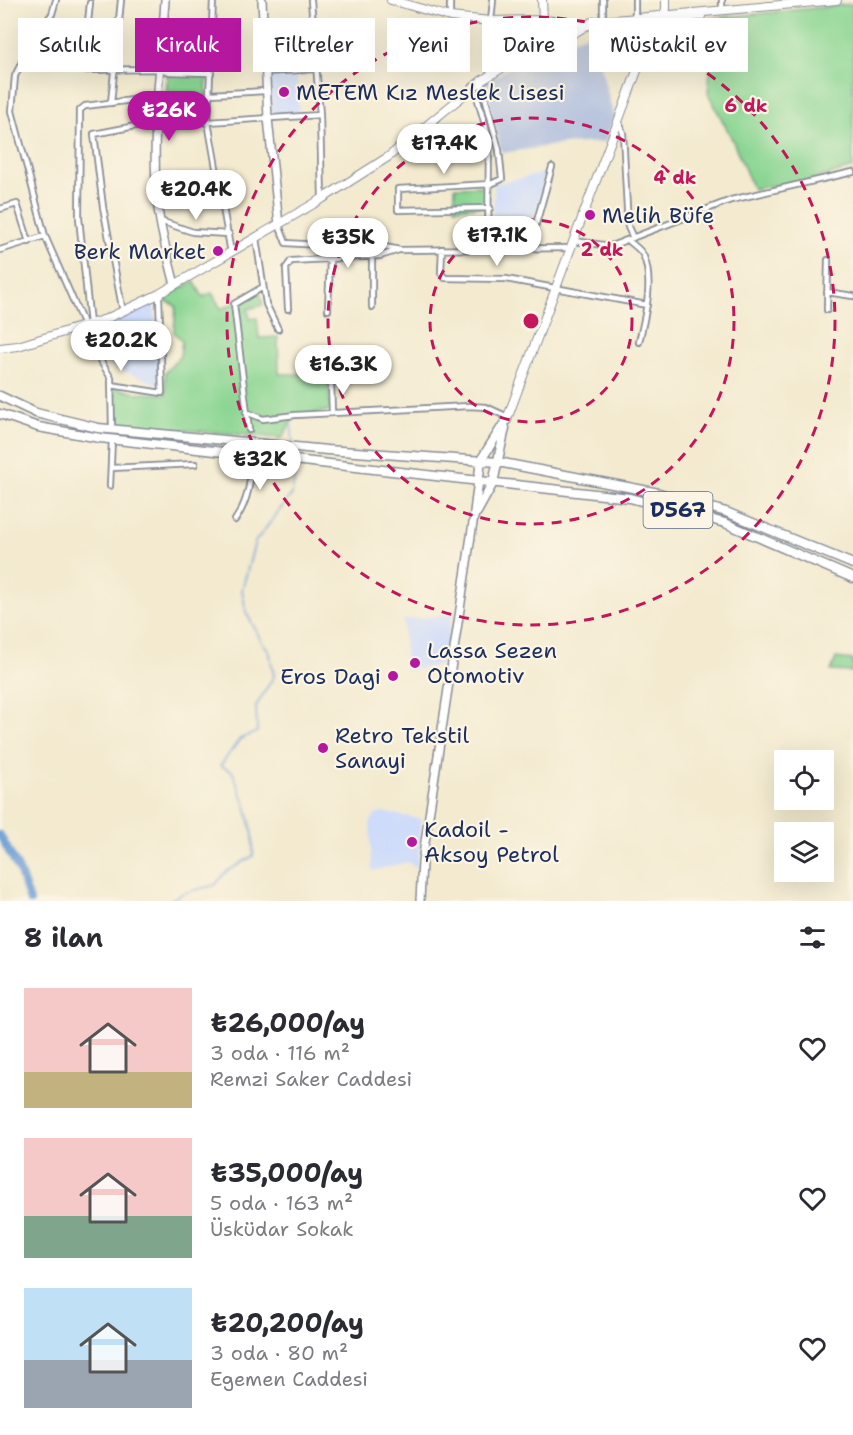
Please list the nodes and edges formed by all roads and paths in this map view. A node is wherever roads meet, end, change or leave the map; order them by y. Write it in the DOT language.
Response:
graph roads {
  1 [pos="56,0"];
  2 [pos="121,0"];
  3 [pos="165,0"];
  4 [pos="213,0"];
  5 [pos="262,0"];
  6 [pos="311,0"];
  7 [pos="390,0"];
  8 [pos="450,0"];
  9 [pos="493,0"];
  10 [pos="542,0"];
  11 [pos="603,0"];
  12 [pos="635,0"];
  13 [pos="666,0"];
  14 [pos="722,0"];
  15 [pos="837,0"];
  16 [pos="819,1"];
  17 [pos="90,3"];
  18 [pos="408,3"];
  19 [pos="771,4"];
  20 [pos="722,10"];
  21 [pos="665,16"];
  22 [pos="450,17"];
  23 [pos="699,17"];
  24 [pos="88,18"];
  25 [pos="119,18"];
  26 [pos="164,18"];
  27 [pos="263,18"];
  28 [pos="312,18"];
  29 [pos="491,18"];
  30 [pos="543,18"];
  31 [pos="603,18"];
  32 [pos="637,18"];
  33 [pos="651,18"];
  34 [pos="482,20"];
  35 [pos="577,24"];
  36 [pos="589,24"];
  37 [pos="585,25"];
  38 [pos="589,25"];
  39 [pos="115,72"];
  40 [pos="161,72"];
  41 [pos="171,72"];
  42 [pos="266,72"];
  43 [pos="316,72"];
  44 [pos="638,72"];
  45 [pos="639,72"];
  46 [pos="211,73"];
  47 [pos="636,77"];
  48 [pos="478,83"];
  49 [pos="266,91"];
  50 [pos="210,94"];
  51 [pos="157,97"];
  52 [pos="111,103"];
  53 [pos="320,115"];
  54 [pos="268,118"];
  55 [pos="156,122"];
  56 [pos="208,122"];
  57 [pos="619,122"];
  58 [pos="500,153"];
  59 [pos="490,154"];
  60 [pos="552,167"];
  61 [pos="853,172"];
  62 [pos="491,184"];
  63 [pos="322,200"];
  64 [pos="490,208"];
  65 [pos="0,209"];
  66 [pos="160,220"];
  67 [pos="279,225"];
  68 [pos="229,234"];
  69 [pos="45,236"];
  70 [pos="256,238"];
  71 [pos="630,239"];
  72 [pos="29,242"];
  73 [pos="573,245"];
  74 [pos="442,249"];
  75 [pos="488,249"];
  76 [pos="529,249"];
  77 [pos="0,250"];
  78 [pos="400,250"];
  79 [pos="231,253"];
  80 [pos="372,256"];
  81 [pos="330,259"];
  82 [pos="828,260"];
  83 [pos="174,285"];
  84 [pos="263,287"];
  85 [pos="556,288"];
  86 [pos="827,292"];
  87 [pos="159,294"];
  88 [pos="853,296"];
  89 [pos="647,305"];
  90 [pos="372,307"];
  91 [pos="288,309"];
  92 [pos="328,310"];
  93 [pos="827,310"];
  94 [pos="123,312"];
  95 [pos="87,325"];
  96 [pos="278,329"];
  97 [pos="639,342"];
  98 [pos="0,348"];
  99 [pos="331,381"];
  100 [pos="111,385"];
  101 [pos="0,396"];
  102 [pos="246,412"];
  103 [pos="332,413"];
  104 [pos="0,414"];
  105 [pos="507,418"];
  106 [pos="249,430"];
  107 [pos="112,434"];
  108 [pos="251,453"];
  109 [pos="481,460"];
  110 [pos="498,462"];
  111 [pos="195,464"];
  112 [pos="111,468"];
  113 [pos="477,480"];
  114 [pos="493,483"];
  115 [pos="110,486"];
  116 [pos="474,516"];
  117 [pos="235,520"];
  118 [pos="853,564"];
  119 [pos="853,578"];
  120 [pos="420,901"];
  1 -- 69 [label="street"];
  2 -- 25 [label="street"];
  3 -- 26 [label="street"];
  4 -- 46 [label="street"];
  5 -- 27 [label="street"];
  6 -- 28 [label="street"];
  7 -- 18 [label="main road"];
  8 -- 22 [label="street"];
  9 -- 29 [label="street"];
  10 -- 30 [label="main road"];
  11 -- 31 [label="street"];
  12 -- 32 [label="street"];
  13 -- 21 [label="main road"];
  14 -- 20 [label="street"];
  15 -- 16 [label="main road"];
  16 -- 19 [label="main road"];
  17 -- 24 [label="street"];
  18 -- 22 [label="main road"];
  19 -- 20 [label="main road"];
  19 -- 23 [label="main road"];
  20 -- 21 [label="main road"];
  21 -- 23 [label="main road"];
  21 -- 33 [label="main road"];
  22 -- 34 [label="main road"];
  35 -- 37 [label="main road"];
  36 -- 37 [label="main road"];
  37 -- 38 [label="main road"];
  37 -- 48 [label="main road"];
  39 -- 52 [label="street"];
  40 -- 51 [label="street"];
  41 -- 46 [label="street"];
  42 -- 49 [label="street"];
  43 -- 53 [label="street"];
  44 -- 47 [label="main road"];
  45 -- 47 [label="main road"];
  46 -- 50 [label="street"];
  47 -- 57 [label="main road"];
  48 -- 58 [label="street"];
  48 -- 59 [label="street"];
  48 -- 63 [label="main road"];
  49 -- 50 [label="street"];
  49 -- 54 [label="street"];
  50 -- 56 [label="street"];
  51 -- 52 [label="street"];
  51 -- 55 [label="street"];
  52 -- 95 [label="street"];
  53 -- 54 [label="street"];
  53 -- 63 [label="street"];
  54 -- 56 [label="street"];
  54 -- 67 [label="street"];
  55 -- 56 [label="street"];
  55 -- 66 [label="street"];
  55 -- 94 [label="street"];
  56 -- 68 [label="street"];
  57 -- 71 [label="street"];
  57 -- 73 [label="main road"];
  58 -- 59 [label="street"];
  58 -- 62 [label="street"];
  59 -- 62 [label="street"];
  60 -- 76 [label="street"];
  61 -- 71 [label="street"];
  62 -- 64 [label="street"];
  62 -- 64 [label="street"];
  63 -- 67 [label="main road"];
  64 -- 75 [label="street"];
  65 -- 72 [label="street"];
  66 -- 68 [label="street"];
  66 -- 83 [label="street"];
  67 -- 70 [label="main road"];
  67 -- 78 [label="street"];
  68 -- 79 [label="street"];
  69 -- 72 [label="street"];
  69 -- 95 [label="street"];
  70 -- 79 [label="main road"];
  70 -- 84 [label="street"];
  71 -- 73 [label="street"];
  71 -- 89 [label="street"];
  72 -- 77 [label="street"];
  73 -- 76 [label="street"];
  73 -- 85 [label="main road"];
  74 -- 75 [label="street"];
  74 -- 78 [label="street"];
  74 -- 85 [label="street"];
  75 -- 76 [label="street"];
  78 -- 80 [label="street"];
  79 -- 83 [label="main road"];
  80 -- 81 [label="street"];
  80 -- 90 [label="street"];
  81 -- 91 [label="street"];
  81 -- 92 [label="street"];
  82 -- 86 [label="street"];
  83 -- 87 [label="main road"];
  84 -- 96 [label="street"];
  84 -- 102 [label="street"];
  85 -- 89 [label="street"];
  85 -- 105 [label="main road"];
  86 -- 88 [label="street"];
  86 -- 93 [label="street"];
  87 -- 94 [label="main road"];
  87 -- 100 [label="street"];
  89 -- 97 [label="street"];
  94 -- 95 [label="main road"];
  95 -- 98 [label="main road"];
  95 -- 100 [label="street"];
  99 -- 103 [label="street"];
  100 -- 107 [label="street"];
  101 -- 107 [label="highway, D567"];
  102 -- 103 [label="street"];
  102 -- 106 [label="street"];
  103 -- 105 [label="street"];
  104 -- 107 [label="highway, D567"];
  105 -- 109 [label="highway"];
  105 -- 110 [label="highway"];
  107 -- 108 [label="highway, D567"];
  107 -- 109 [label="highway, D567"];
  107 -- 112 [label="street"];
  108 -- 113 [label="highway, D567"];
  108 -- 117 [label="street"];
  109 -- 110 [label="highway, D567"];
  109 -- 113 [label="highway"];
  110 -- 114 [label="highway"];
  110 -- 118 [label="highway, D567"];
  111 -- 112 [label="street"];
  112 -- 115 [label="street"];
  113 -- 114 [label="highway, D567"];
  113 -- 116 [label="highway"];
  114 -- 116 [label="highway"];
  114 -- 119 [label="highway, D567"];
  116 -- 120 [label="street"];
}
